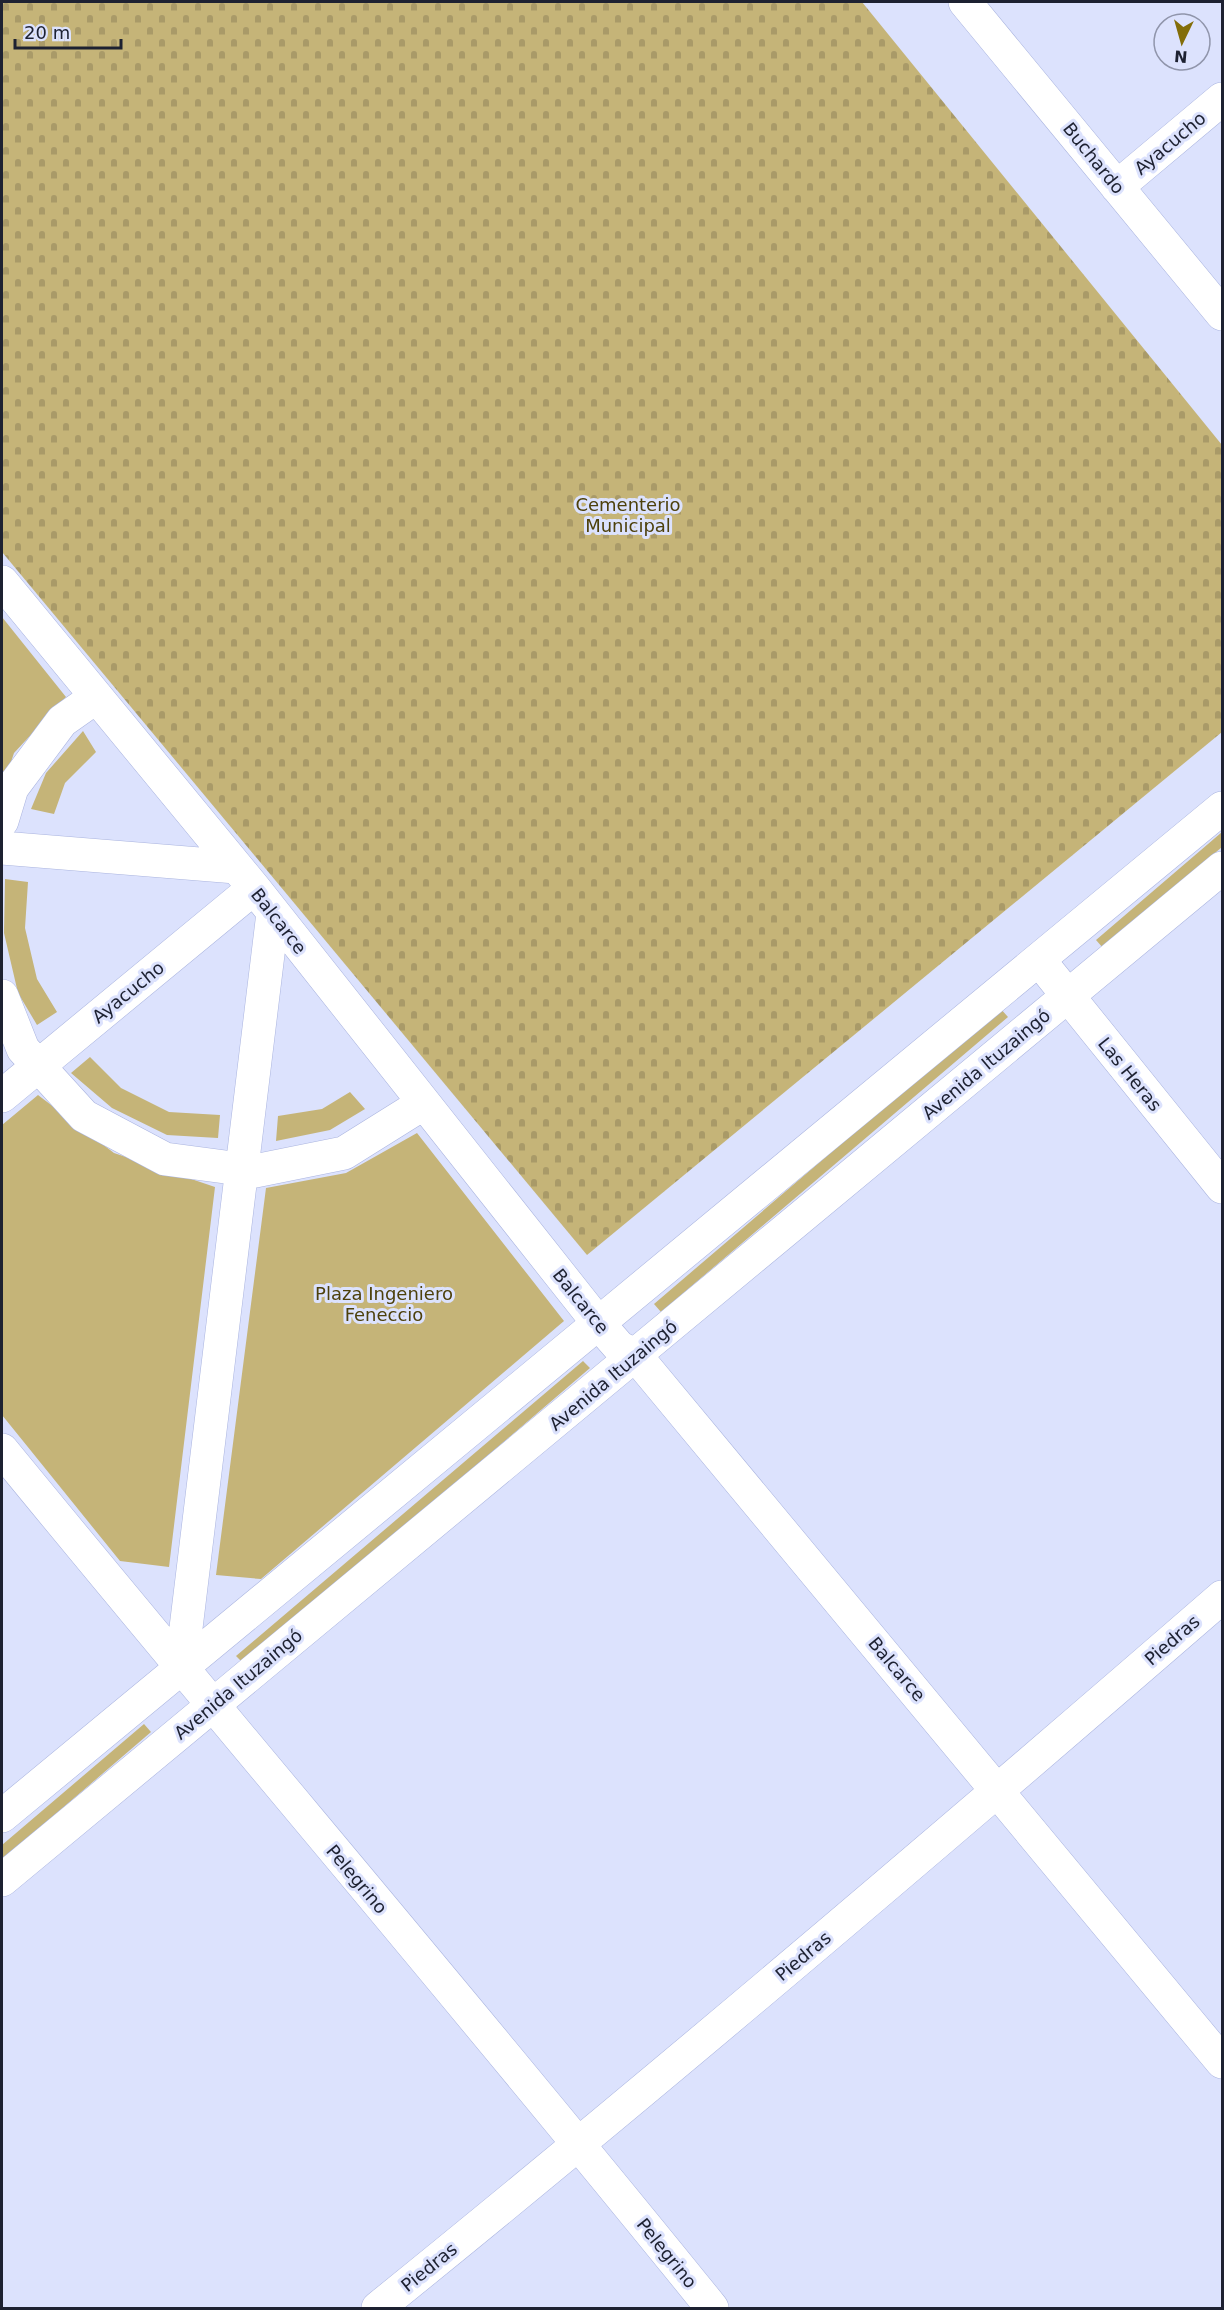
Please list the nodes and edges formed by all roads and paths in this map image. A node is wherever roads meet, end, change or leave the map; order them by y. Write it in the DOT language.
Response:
graph roads {
  1 [pos="965,2"];
  2 [pos="1222,99"];
  3 [pos="1117,187"];
  4 [pos="1222,314"];
  5 [pos="2,582"];
  6 [pos="96,697"];
  7 [pos="1222,808"];
  8 [pos="2,821"];
  9 [pos="2,848"];
  10 [pos="1222,868"];
  11 [pos="254,889"];
  12 [pos="1039,960"];
  13 [pos="2,996"];
  14 [pos="1067,996"];
  15 [pos="39,1066"];
  16 [pos="2,1096"];
  17 [pos="424,1103"];
  18 [pos="242,1170"];
  19 [pos="1222,1187"];
  20 [pos="598,1324"];
  21 [pos="636,1356"];
  22 [pos="2,1450"];
  23 [pos="1222,1597"];
  24 [pos="181,1669"];
  25 [pos="212,1706"];
  26 [pos="998,1792"];
  27 [pos="2,1816"];
  28 [pos="2,1880"];
  29 [pos="1222,2062"];
  30 [pos="580,2145"];
  31 [pos="378,2308"];
  32 [pos="712,2308"];
  1 -- 3 [label="street, Buchardo"];
  2 -- 3 [label="street, Ayacucho"];
  3 -- 4 [label="street, Buchardo"];
  5 -- 6 [label="street, Balcarce"];
  6 -- 8 [label="street"];
  6 -- 11 [label="street, Balcarce"];
  7 -- 12 [label="street"];
  9 -- 11 [label="street"];
  10 -- 14 [label="street, Avenida Ituzaingó"];
  11 -- 15 [label="street, Ayacucho"];
  11 -- 17 [label="street, Balcarce"];
  11 -- 18 [label="street"];
  12 -- 14 [label="street, Las Heras"];
  12 -- 20 [label="street"];
  13 -- 15 [label="street"];
  14 -- 19 [label="street, Las Heras"];
  14 -- 21 [label="street, Avenida Ituzaingó"];
  15 -- 16 [label="street, Ayacucho"];
  15 -- 18 [label="street"];
  17 -- 18 [label="street"];
  17 -- 20 [label="street, Balcarce"];
  18 -- 24 [label="street"];
  20 -- 21 [label="street, Balcarce"];
  20 -- 24 [label="street"];
  21 -- 25 [label="street, Avenida Ituzaingó"];
  21 -- 26 [label="street, Balcarce"];
  22 -- 24 [label="street, Pelegrino"];
  23 -- 26 [label="street, Piedras"];
  24 -- 25 [label="street, Pelegrino"];
  24 -- 27 [label="street"];
  25 -- 28 [label="street, Avenida Ituzaingó"];
  25 -- 30 [label="street, Pelegrino"];
  26 -- 29 [label="street, Balcarce"];
  26 -- 30 [label="street, Piedras"];
  30 -- 31 [label="street, Piedras"];
  30 -- 32 [label="street, Pelegrino"];
}
